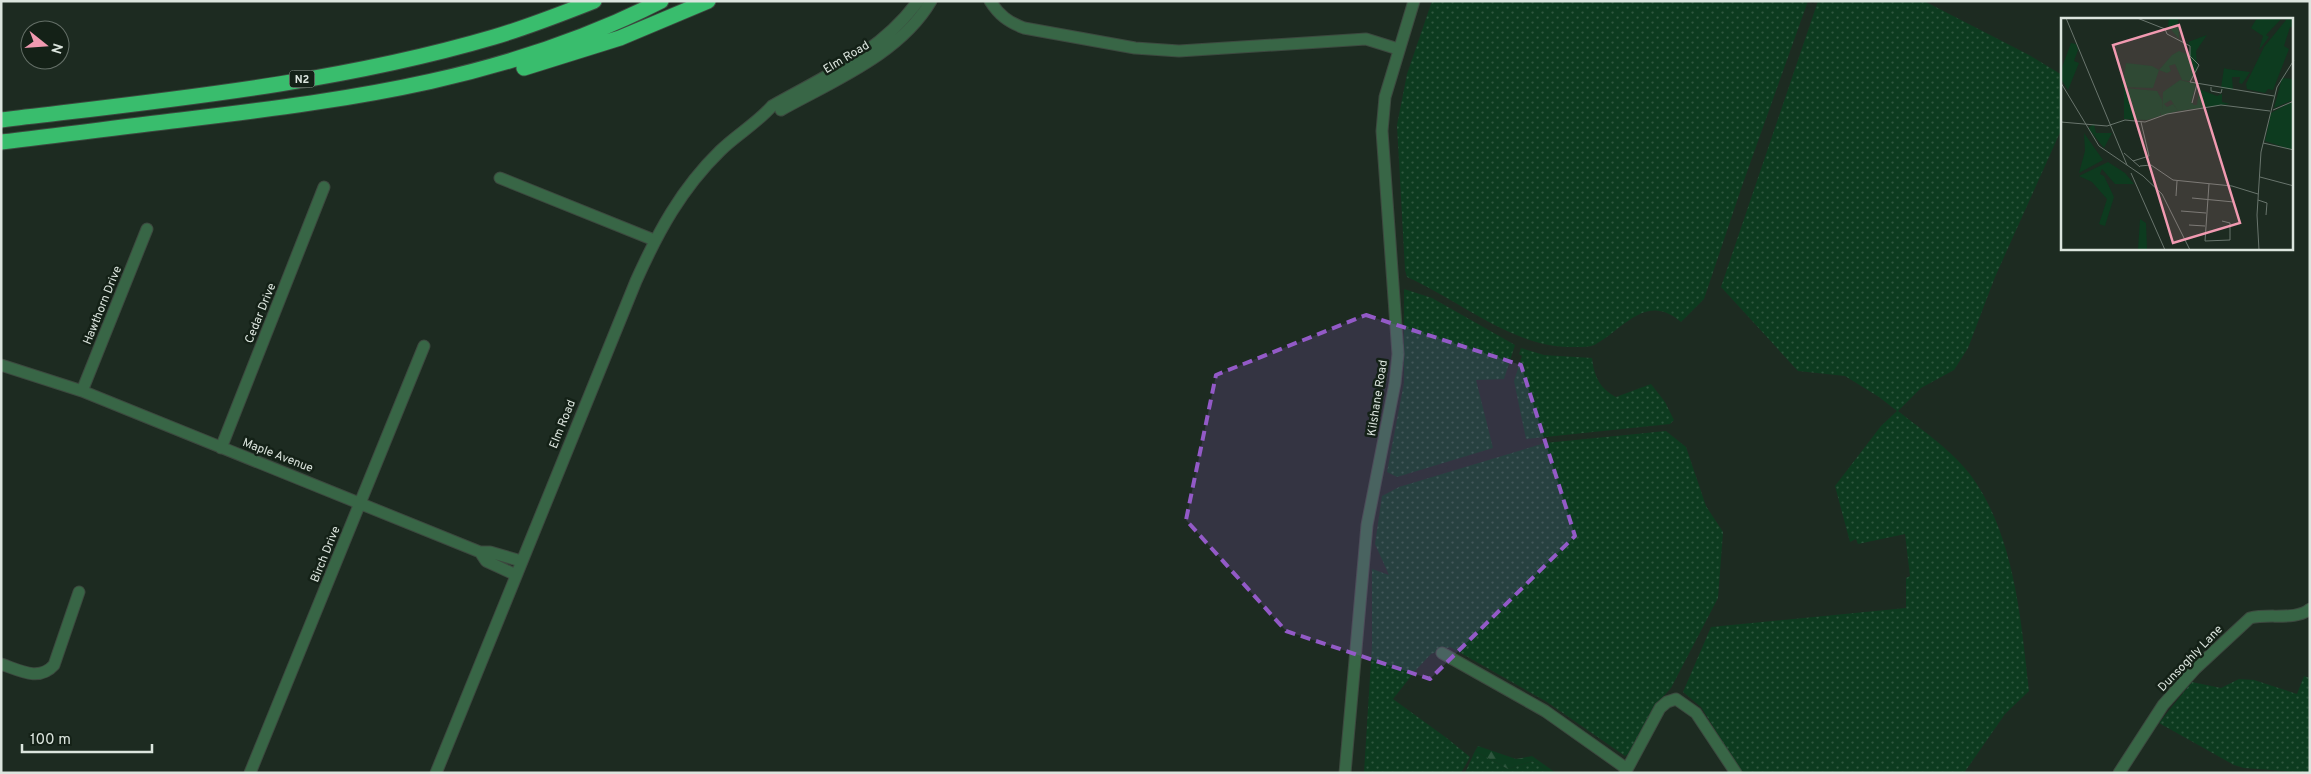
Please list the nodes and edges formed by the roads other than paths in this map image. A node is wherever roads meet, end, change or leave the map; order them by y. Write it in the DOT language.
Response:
graph roads {
  1 [pos="594,1"];
  2 [pos="661,1"];
  3 [pos="708,1"];
  4 [pos="918,1"];
  5 [pos="931,1"];
  6 [pos="990,1"];
  7 [pos="1414,1"];
  8 [pos="1398,49"];
  9 [pos="761,118"];
  10 [pos="1,120"];
  11 [pos="139,125"];
  12 [pos="1,142"];
  13 [pos="500,178"];
  14 [pos="324,187"];
  15 [pos="147,229"];
  16 [pos="654,240"];
  17 [pos="424,346"];
  18 [pos="1,365"];
  19 [pos="82,391"];
  20 [pos="222,448"];
  21 [pos="361,502"];
  22 [pos="480,552"];
  23 [pos="521,561"];
  24 [pos="516,575"];
  25 [pos="79,592"];
  26 [pos="2310,609"];
  27 [pos="1442,653"];
  28 [pos="1,664"];
  29 [pos="1626,771"];
  30 [pos="250,773"];
  31 [pos="436,773"];
  32 [pos="1345,773"];
  33 [pos="1736,773"];
  34 [pos="2119,773"];
  1 -- 10 [label="highway, N2"];
  2 -- 11 [label="highway, N2"];
  3 -- 11 [label="highway"];
  4 -- 9 [label="street, Elm Road"];
  5 -- 9 [label="street, Elm Road"];
  6 -- 8 [label="street"];
  7 -- 8 [label="street, Kilshane Road"];
  8 -- 32 [label="street, Kilshane Road"];
  9 -- 16 [label="street, Elm Road"];
  11 -- 12 [label="highway, N2"];
  13 -- 16 [label="street"];
  14 -- 20 [label="street, Cedar Drive"];
  15 -- 19 [label="street, Hawthorn Drive"];
  16 -- 23 [label="street, Elm Road"];
  17 -- 21 [label="street, Birch Drive"];
  18 -- 19 [label="street, Maple Avenue"];
  19 -- 20 [label="street, Maple Avenue"];
  20 -- 21 [label="street, Maple Avenue"];
  21 -- 22 [label="street, Maple Avenue"];
  21 -- 30 [label="street, Birch Drive"];
  22 -- 23 [label="street, Maple Avenue"];
  22 -- 24 [label="street, Maple Avenue"];
  23 -- 24 [label="street, Elm Road"];
  24 -- 31 [label="street, Elm Road"];
  25 -- 28 [label="street"];
  26 -- 34 [label="street, Dunsoghly Lane"];
  27 -- 29 [label="street"];
  29 -- 33 [label="street"];
}
